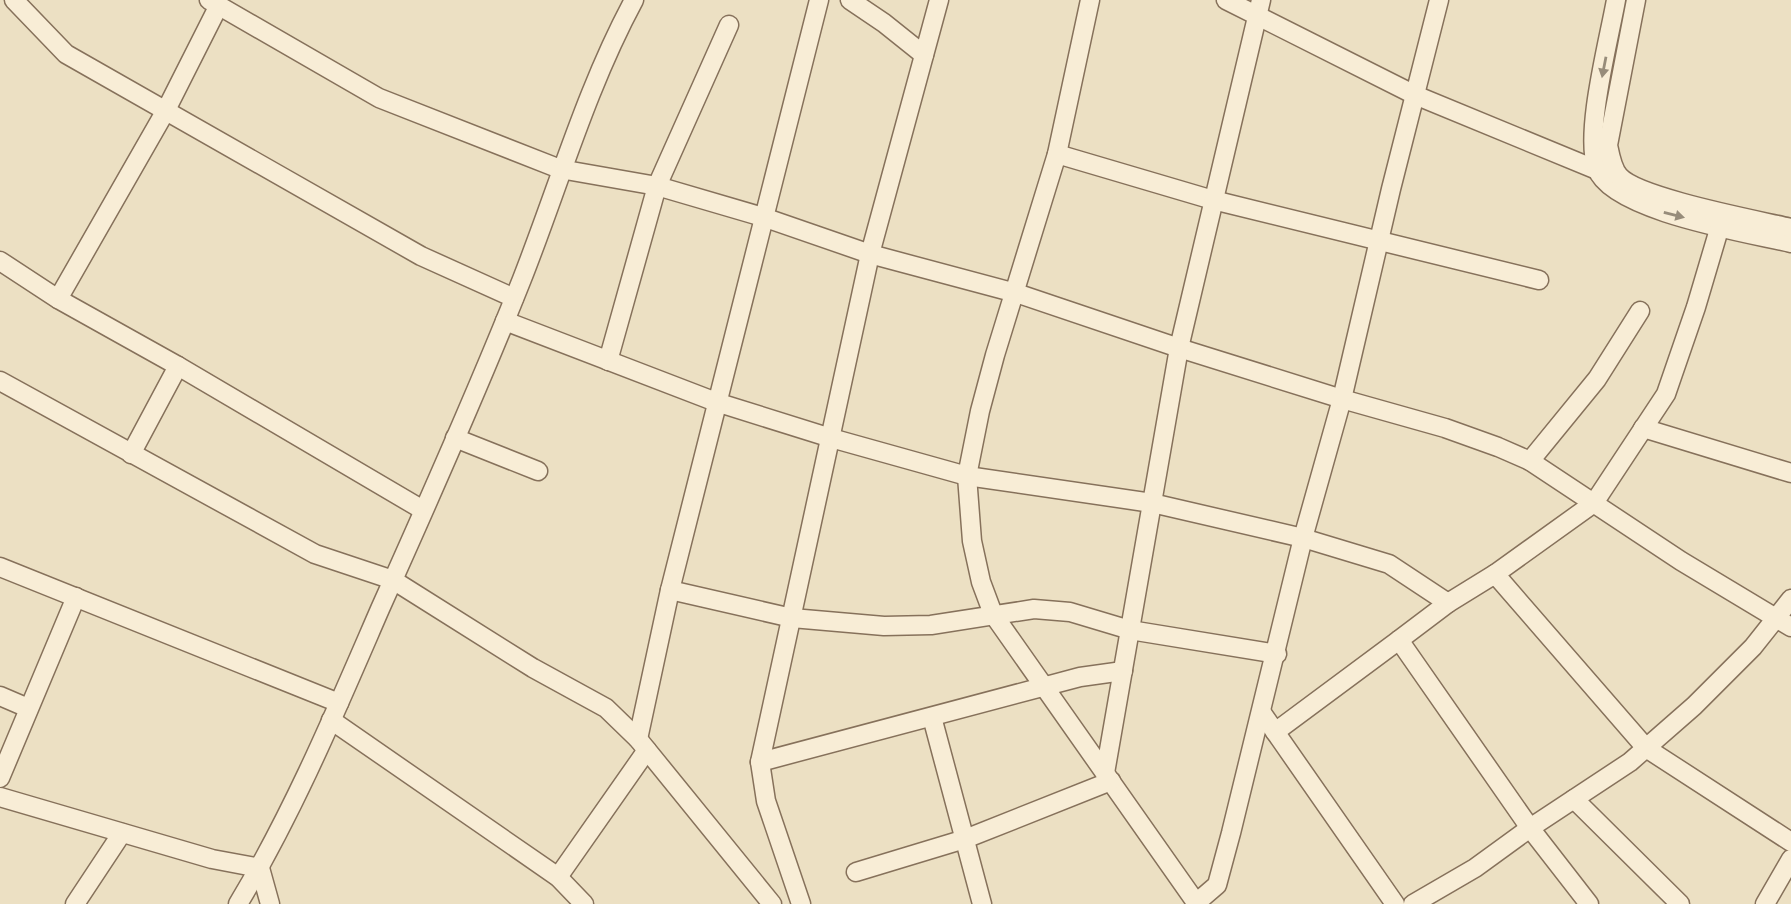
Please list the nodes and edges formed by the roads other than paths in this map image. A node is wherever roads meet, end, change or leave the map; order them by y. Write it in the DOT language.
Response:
graph roads {
  1 [pos="14,0"];
  2 [pos="634,0"];
  3 [pos="819,0"];
  4 [pos="850,0"];
  5 [pos="939,0"];
  6 [pos="1090,0"];
  7 [pos="1226,0"];
  8 [pos="1439,0"];
  9 [pos="1616,0"];
  10 [pos="1636,0"];
  11 [pos="214,3"];
  12 [pos="1259,8"];
  13 [pos="729,25"];
  14 [pos="925,55"];
  15 [pos="1415,94"];
  16 [pos="164,112"];
  17 [pos="1057,154"];
  18 [pos="561,169"];
  19 [pos="1597,170"];
  20 [pos="657,186"];
  21 [pos="1213,200"];
  22 [pos="763,216"];
  23 [pos="1720,226"];
  24 [pos="1791,228"];
  25 [pos="1378,241"];
  26 [pos="1791,243"];
  27 [pos="870,254"];
  28 [pos="0,261"];
  29 [pos="1539,280"];
  30 [pos="1016,293"];
  31 [pos="514,298"];
  32 [pos="58,299"];
  33 [pos="1640,311"];
  34 [pos="505,321"];
  35 [pos="1179,348"];
  36 [pos="608,361"];
  37 [pos="178,366"];
  38 [pos="0,381"];
  39 [pos="1342,399"];
  40 [pos="716,402"];
  41 [pos="1643,428"];
  42 [pos="455,438"];
  43 [pos="831,438"];
  44 [pos="131,454"];
  45 [pos="1530,461"];
  46 [pos="538,471"];
  47 [pos="1791,473"];
  48 [pos="967,477"];
  49 [pos="1152,503"];
  50 [pos="1594,503"];
  51 [pos="423,510"];
  52 [pos="1303,538"];
  53 [pos="0,567"];
  54 [pos="1495,574"];
  55 [pos="393,580"];
  56 [pos="670,590"];
  57 [pos="76,597"];
  58 [pos="1791,599"];
  59 [pos="1448,603"];
  60 [pos="993,614"];
  61 [pos="792,618"];
  62 [pos="1784,623"];
  63 [pos="1130,630"];
  64 [pos="1399,640"];
  65 [pos="1277,654"];
  66 [pos="1123,671"];
  67 [pos="1045,688"];
  68 [pos="0,696"];
  69 [pos="339,703"];
  70 [pos="28,708"];
  71 [pos="1262,713"];
  72 [pos="932,717"];
  73 [pos="331,720"];
  74 [pos="1275,732"];
  75 [pos="643,744"];
  76 [pos="1646,748"];
  77 [pos="760,762"];
  78 [pos="1108,777"];
  79 [pos="0,778"];
  80 [pos="0,797"];
  81 [pos="1574,799"];
  82 [pos="1530,828"];
  83 [pos="122,833"];
  84 [pos="964,839"];
  85 [pos="1791,842"];
  86 [pos="1791,859"];
  87 [pos="260,868"];
  88 [pos="856,872"];
  89 [pos="558,877"];
  90 [pos="75,904"];
  91 [pos="238,904"];
  92 [pos="270,904"];
  93 [pos="584,904"];
  94 [pos="772,904"];
  95 [pos="802,904"];
  96 [pos="982,904"];
  97 [pos="1196,904"];
  98 [pos="1395,904"];
  99 [pos="1413,904"];
  100 [pos="1589,904"];
  101 [pos="1680,904"];
  102 [pos="1765,904"];
  1 -- 16 [label="street"];
  2 -- 18 [label="street"];
  3 -- 22 [label="street"];
  4 -- 14 [label="street"];
  5 -- 14 [label="street"];
  6 -- 17 [label="street"];
  7 -- 12 [label="street"];
  8 -- 15 [label="street"];
  9 -- 19 [label="street, one-way"];
  10 -- 24 [label="street"];
  11 -- 16 [label="street"];
  11 -- 18 [label="street"];
  12 -- 15 [label="street"];
  12 -- 21 [label="street"];
  13 -- 20 [label="street"];
  14 -- 27 [label="street"];
  15 -- 19 [label="street"];
  15 -- 25 [label="street"];
  16 -- 31 [label="street"];
  16 -- 32 [label="street"];
  17 -- 21 [label="street"];
  17 -- 30 [label="street"];
  18 -- 20 [label="street"];
  18 -- 31 [label="street"];
  19 -- 23 [label="street, one-way"];
  20 -- 22 [label="street"];
  20 -- 36 [label="street"];
  21 -- 25 [label="street"];
  21 -- 35 [label="street"];
  22 -- 27 [label="street"];
  22 -- 40 [label="street"];
  23 -- 26 [label="street"];
  23 -- 41 [label="street"];
  25 -- 29 [label="street"];
  25 -- 39 [label="street"];
  27 -- 30 [label="street"];
  27 -- 43 [label="street"];
  28 -- 32 [label="street"];
  30 -- 35 [label="street"];
  30 -- 48 [label="street"];
  31 -- 34 [label="street"];
  32 -- 37 [label="street"];
  33 -- 45 [label="street"];
  34 -- 36 [label="street"];
  34 -- 42 [label="street"];
  35 -- 39 [label="street"];
  35 -- 49 [label="street"];
  36 -- 40 [label="street"];
  37 -- 44 [label="street"];
  37 -- 51 [label="street"];
  38 -- 44 [label="street"];
  39 -- 45 [label="street"];
  39 -- 52 [label="street"];
  40 -- 43 [label="street"];
  40 -- 56 [label="street"];
  41 -- 47 [label="street"];
  41 -- 50 [label="street"];
  42 -- 46 [label="street"];
  42 -- 51 [label="street"];
  43 -- 48 [label="street"];
  43 -- 61 [label="street"];
  44 -- 55 [label="street"];
  45 -- 50 [label="street"];
  48 -- 49 [label="street"];
  48 -- 60 [label="street"];
  49 -- 52 [label="street"];
  49 -- 63 [label="street"];
  50 -- 54 [label="street"];
  50 -- 62 [label="street"];
  51 -- 55 [label="street"];
  52 -- 59 [label="street"];
  52 -- 65 [label="street"];
  53 -- 57 [label="street"];
  54 -- 59 [label="street"];
  54 -- 76 [label="street"];
  55 -- 69 [label="street"];
  55 -- 75 [label="street"];
  56 -- 61 [label="street"];
  56 -- 75 [label="street"];
  57 -- 69 [label="street"];
  57 -- 70 [label="street"];
  58 -- 62 [label="street"];
  59 -- 64 [label="street"];
  60 -- 61 [label="street"];
  60 -- 63 [label="street"];
  60 -- 67 [label="street"];
  61 -- 77 [label="street"];
  62 -- 76 [label="street"];
  63 -- 65 [label="street"];
  63 -- 66 [label="street"];
  64 -- 74 [label="street"];
  64 -- 82 [label="street"];
  65 -- 71 [label="street"];
  66 -- 67 [label="street"];
  66 -- 78 [label="street"];
  67 -- 72 [label="street"];
  67 -- 78 [label="street"];
  68 -- 70 [label="street"];
  69 -- 73 [label="street"];
  70 -- 79 [label="street"];
  71 -- 74 [label="street"];
  71 -- 97 [label="street"];
  72 -- 77 [label="street"];
  72 -- 84 [label="street"];
  73 -- 87 [label="street"];
  73 -- 89 [label="street"];
  74 -- 98 [label="street"];
  75 -- 89 [label="street"];
  75 -- 94 [label="street"];
  76 -- 81 [label="street"];
  76 -- 85 [label="street"];
  77 -- 95 [label="street"];
  78 -- 84 [label="street"];
  78 -- 97 [label="street"];
  80 -- 83 [label="street"];
  81 -- 82 [label="street"];
  81 -- 101 [label="street"];
  82 -- 99 [label="street"];
  82 -- 100 [label="street"];
  83 -- 87 [label="street"];
  83 -- 90 [label="street"];
  84 -- 88 [label="street"];
  84 -- 96 [label="street"];
  86 -- 102 [label="street"];
  87 -- 91 [label="street"];
  87 -- 92 [label="street"];
  89 -- 93 [label="street"];
}
